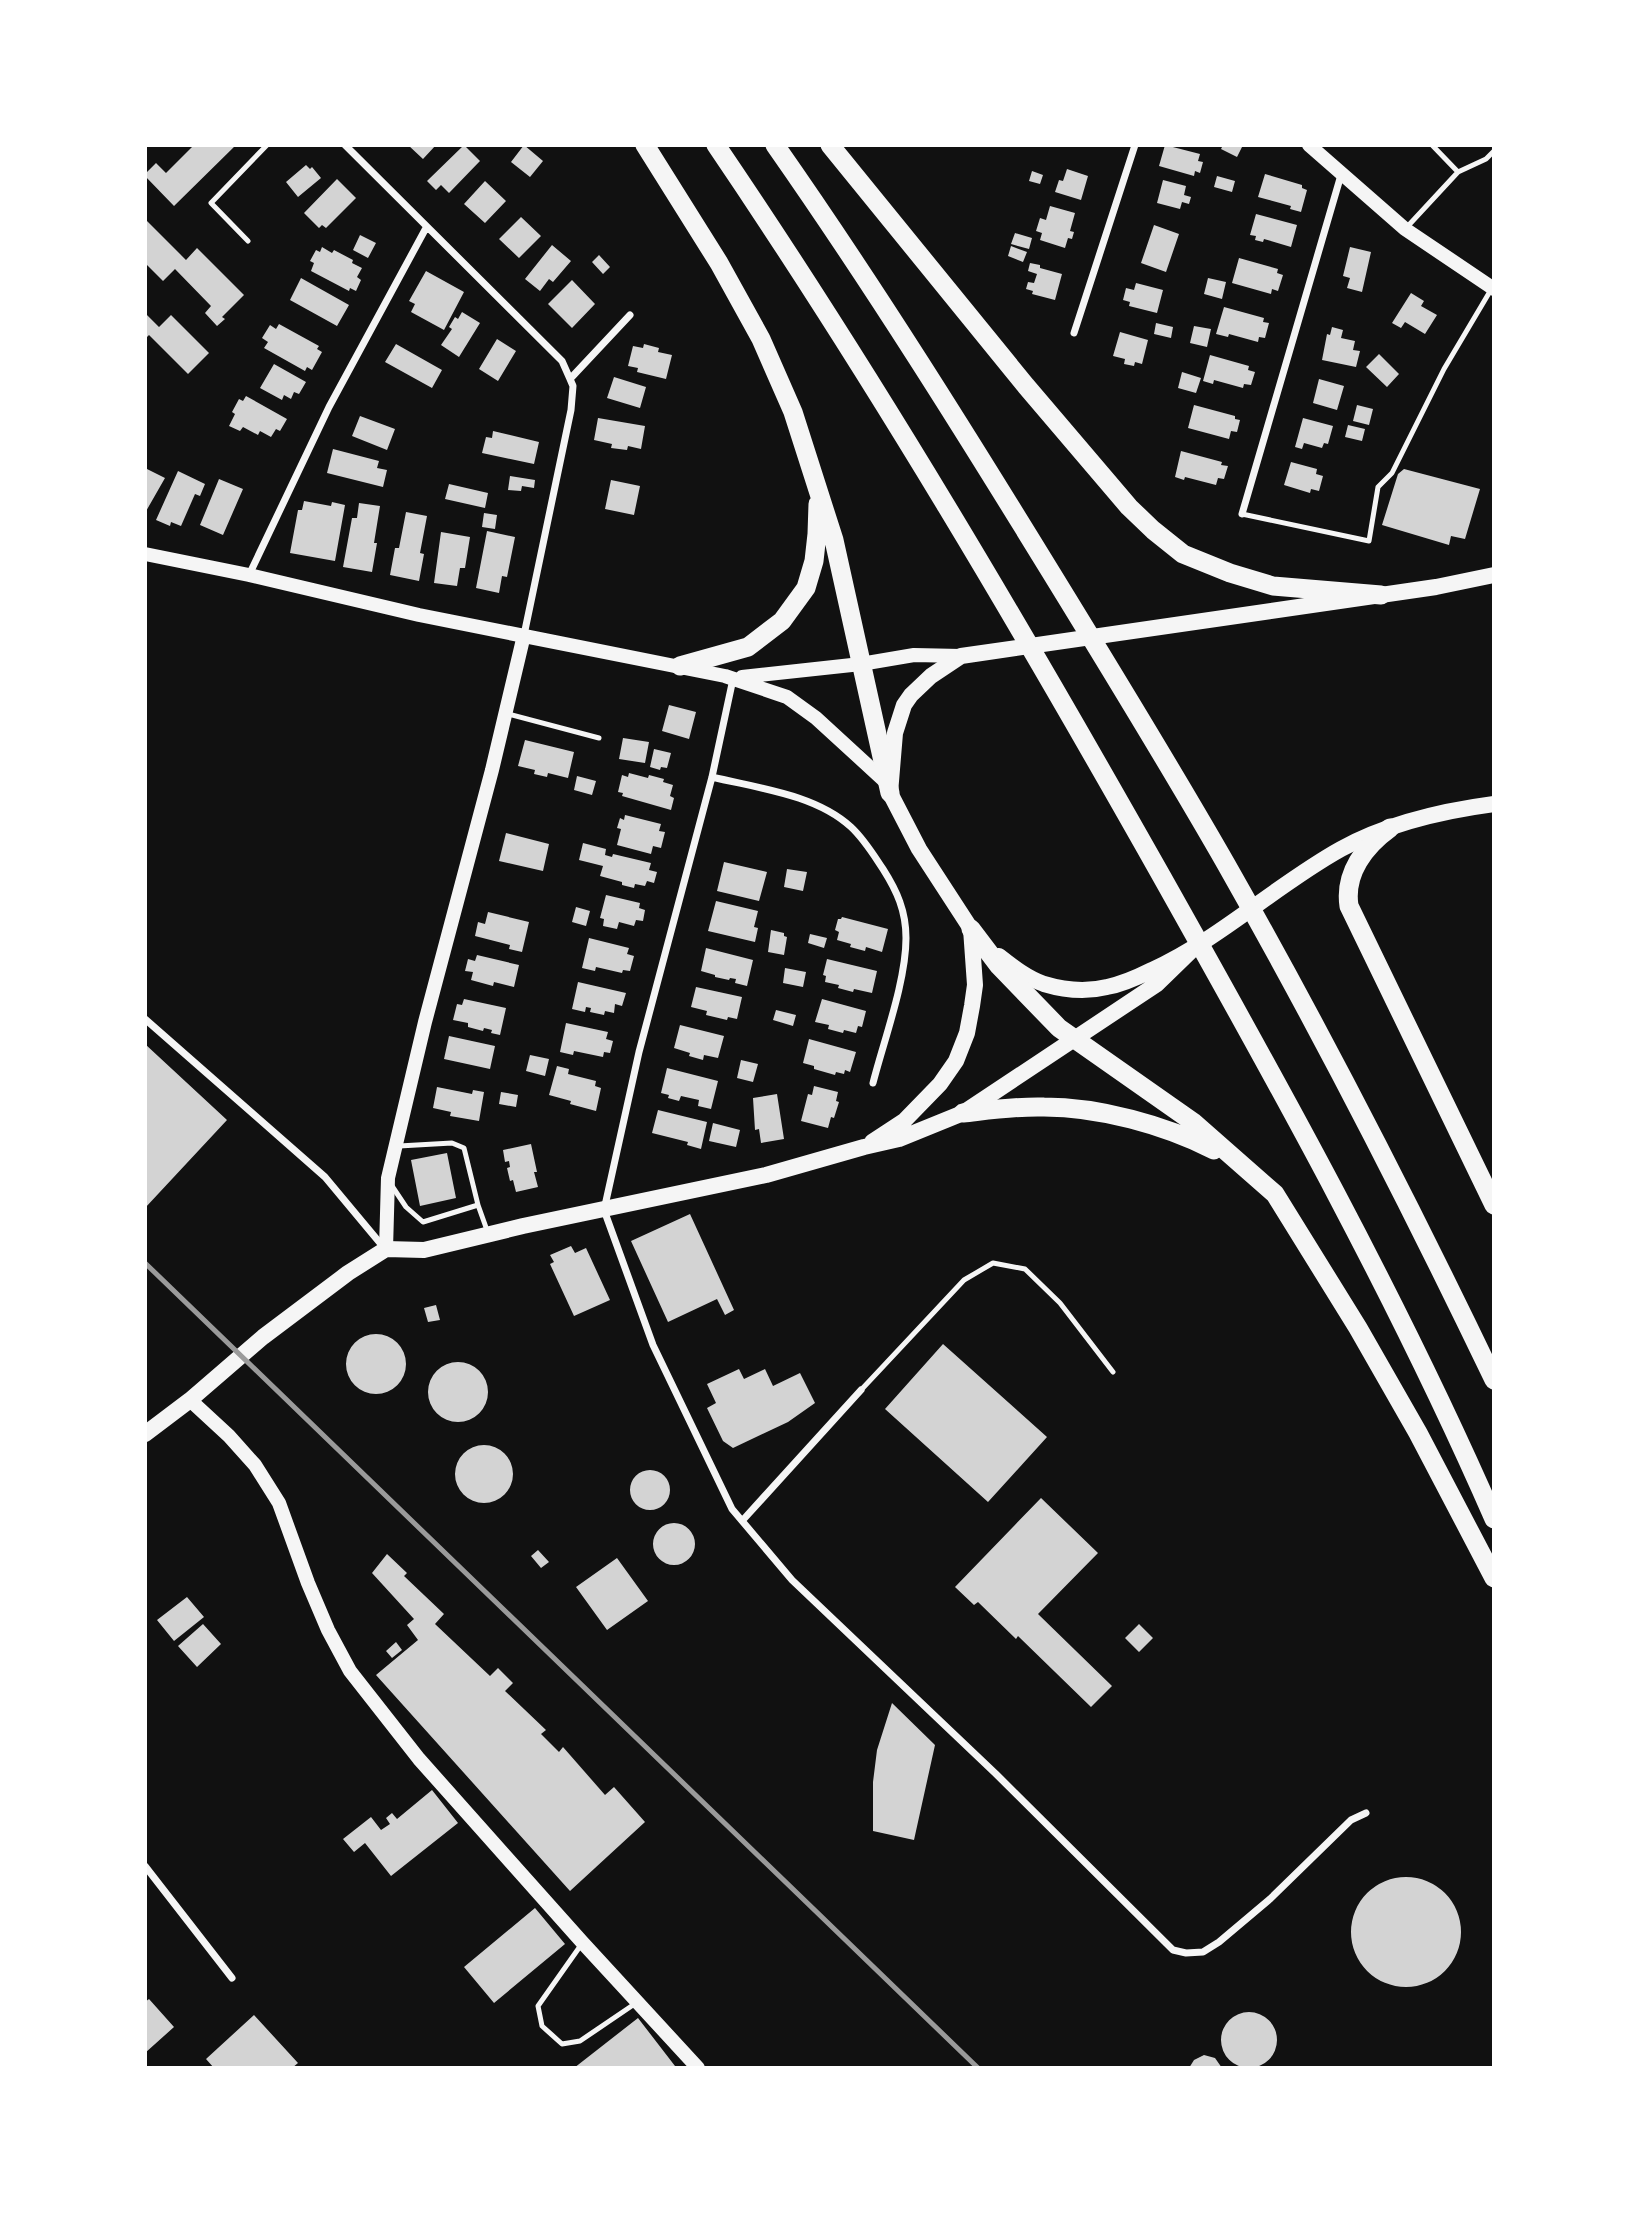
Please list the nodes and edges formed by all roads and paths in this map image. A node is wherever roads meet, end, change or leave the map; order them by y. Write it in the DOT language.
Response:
graph roads {
  1 [pos="267,145"];
  2 [pos="345,145"];
  3 [pos="645,145"];
  4 [pos="716,145"];
  5 [pos="775,145"];
  6 [pos="830,145"];
  7 [pos="1135,145"];
  8 [pos="1309,145"];
  9 [pos="1432,145"];
  10 [pos="1494,150"];
  11 [pos="1458,172"];
  12 [pos="1342,174"];
  13 [pos="426,228"];
  14 [pos="1405,229"];
  15 [pos="248,241"];
  16 [pos="1493,289"];
  17 [pos="630,315"];
  18 [pos="1074,333"];
  19 [pos="570,379"];
  20 [pos="818,486"];
  21 [pos="1242,514"];
  22 [pos="145,554"];
  23 [pos="249,575"];
  24 [pos="1494,575"];
  25 [pos="1381,595"];
  26 [pos="524,635"];
  27 [pos="968,655"];
  28 [pos="861,664"];
  29 [pos="680,666"];
  30 [pos="733,678"];
  31 [pos="505,713"];
  32 [pos="599,738"];
  33 [pos="712,777"];
  34 [pos="889,788"];
  35 [pos="1494,804"];
  36 [pos="1390,828"];
  37 [pos="975,935"];
  38 [pos="1160,973"];
  39 [pos="145,1019"];
  40 [pos="1074,1040"];
  41 [pos="873,1083"];
  42 [pos="963,1113"];
  43 [pos="396,1146"];
  44 [pos="864,1147"];
  45 [pos="1239,1162"];
  46 [pos="388,1178"];
  47 [pos="478,1205"];
  48 [pos="1494,1205"];
  49 [pos="604,1210"];
  50 [pos="488,1234"];
  51 [pos="386,1249"];
  52 [pos="1113,1372"];
  53 [pos="1494,1380"];
  54 [pos="861,1390"];
  55 [pos="196,1395"];
  56 [pos="145,1434"];
  57 [pos="1494,1519"];
  58 [pos="742,1521"];
  59 [pos="1494,1578"];
  60 [pos="1366,1813"];
  61 [pos="145,1866"];
  62 [pos="582,1942"];
  63 [pos="232,1978"];
  64 [pos="638,2001"];
  65 [pos="698,2068"];
  1 -- 15 [label="lane"];
  2 -- 13 [label="street"];
  3 -- 20 [label="highway"];
  4 -- 57 [label="highway"];
  5 -- 53 [label="highway"];
  6 -- 25 [label="highway"];
  7 -- 18 [label="street"];
  8 -- 12 [label="main road"];
  9 -- 11 [label="lane"];
  10 -- 11 [label="lane"];
  11 -- 14 [label="lane"];
  12 -- 14 [label="main road"];
  12 -- 21 [label="street"];
  13 -- 19 [label="street"];
  13 -- 23 [label="street"];
  14 -- 16 [label="main road"];
  16 -- 21 [label="lane"];
  17 -- 19 [label="street"];
  19 -- 26 [label="street"];
  20 -- 28 [label="highway"];
  20 -- 29 [label="highway"];
  22 -- 23 [label="main road"];
  23 -- 26 [label="main road"];
  24 -- 25 [label="main road"];
  25 -- 27 [label="main road"];
  26 -- 29 [label="main road"];
  26 -- 31 [label="main road"];
  27 -- 28 [label="main road"];
  27 -- 34 [label="main road"];
  28 -- 30 [label="main road"];
  28 -- 34 [label="highway"];
  29 -- 30 [label="main road"];
  30 -- 33 [label="street"];
  30 -- 34 [label="main road"];
  31 -- 32 [label="lane"];
  31 -- 43 [label="main road"];
  33 -- 41 [label="street"];
  33 -- 49 [label="street"];
  34 -- 37 [label="main road"];
  35 -- 36 [label="main road"];
  36 -- 38 [label="main road"];
  36 -- 48 [label="highway"];
  37 -- 38 [label="main road"];
  37 -- 40 [label="highway"];
  37 -- 44 [label="main road"];
  38 -- 40 [label="main road"];
  39 -- 51 [label="street"];
  40 -- 42 [label="main road"];
  40 -- 45 [label="highway"];
  42 -- 44 [label="main road"];
  42 -- 45 [label="highway"];
  43 -- 46 [label="main road"];
  43 -- 47 [label="lane"];
  44 -- 49 [label="main road"];
  45 -- 59 [label="highway"];
  46 -- 47 [label="lane"];
  46 -- 51 [label="main road"];
  47 -- 50 [label="lane"];
  49 -- 50 [label="main road"];
  49 -- 58 [label="street"];
  50 -- 51 [label="main road"];
  51 -- 55 [label="main road"];
  52 -- 54 [label="lane"];
  54 -- 58 [label="street"];
  55 -- 56 [label="main road"];
  55 -- 62 [label="main road"];
  58 -- 60 [label="street"];
  61 -- 63 [label="street"];
  62 -- 64 [label="main road"];
  62 -- 64 [label="lane"];
  64 -- 65 [label="main road"];
}
